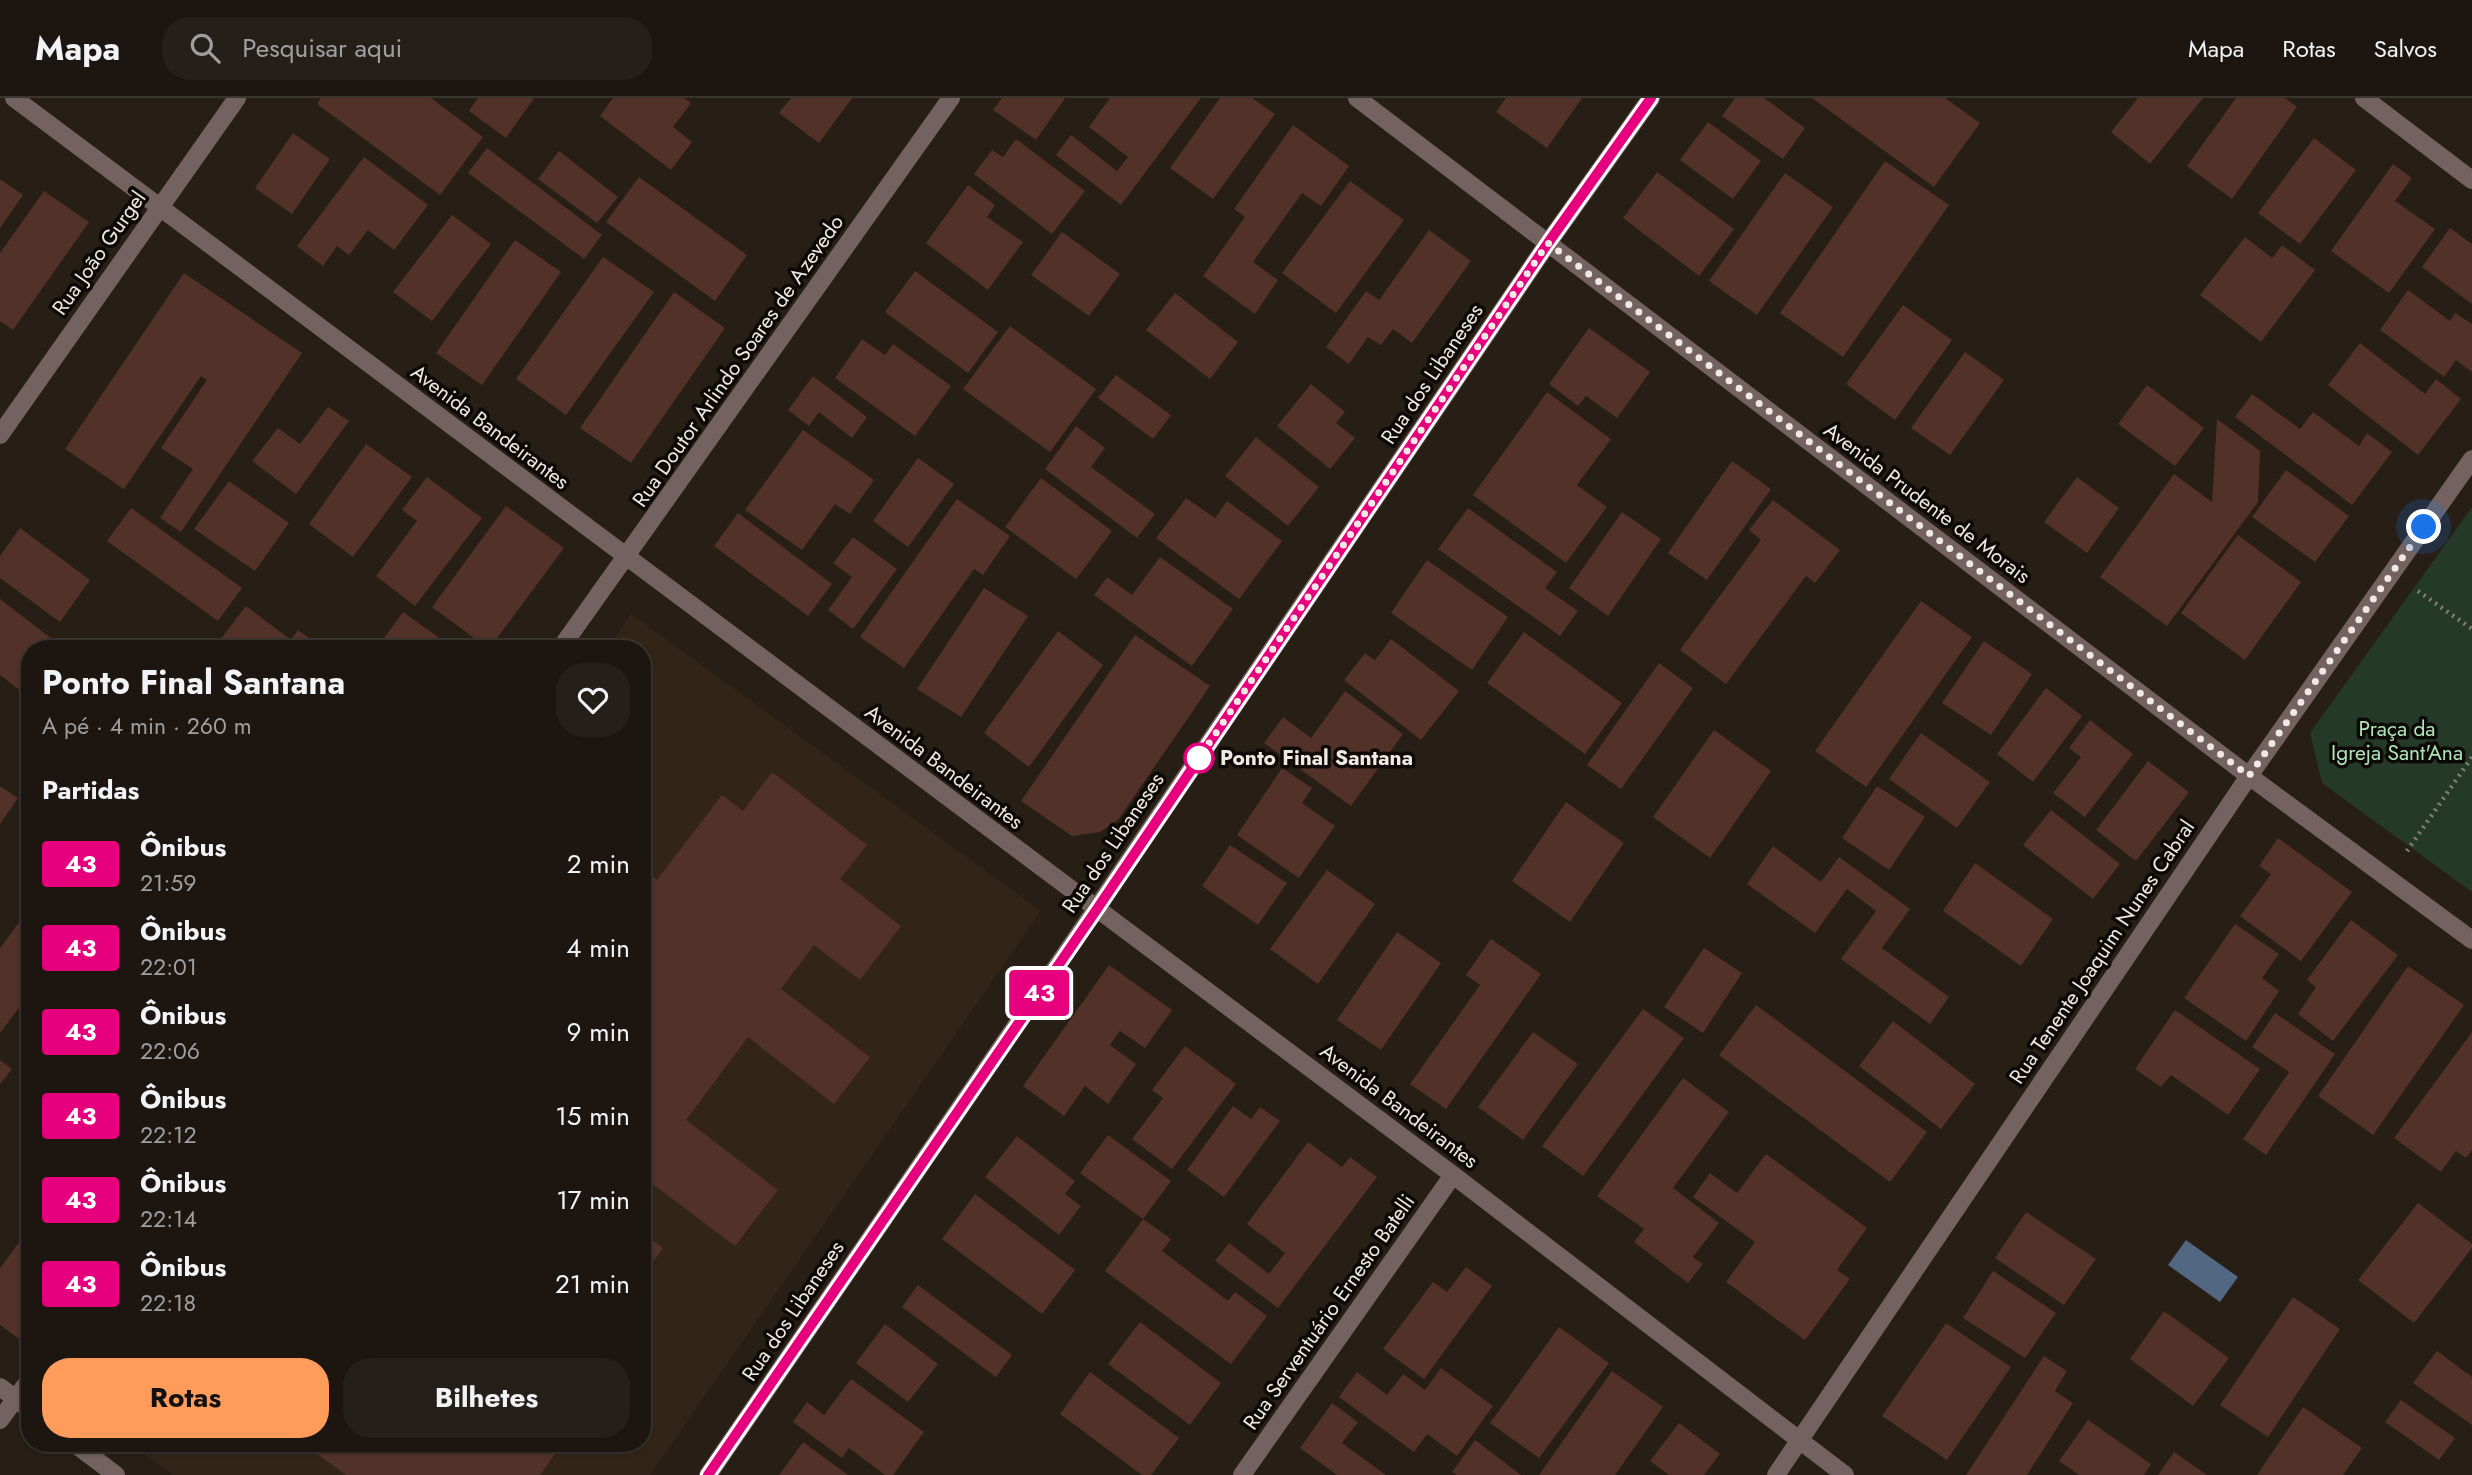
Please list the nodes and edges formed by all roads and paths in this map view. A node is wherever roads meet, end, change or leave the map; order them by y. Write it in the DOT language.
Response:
graph roads {
  1 [pos="14,98"];
  2 [pos="237,98"];
  3 [pos="951,98"];
  4 [pos="1357,98"];
  5 [pos="1651,98"];
  6 [pos="2364,98"];
  7 [pos="2472,180"];
  8 [pos="159,207"];
  9 [pos="1548,243"];
  10 [pos="0,435"];
  11 [pos="2472,459"];
  12 [pos="626,558"];
  13 [pos="2438,604"];
  14 [pos="2472,629"];
  15 [pos="567,640"];
  16 [pos="2472,757"];
  17 [pos="2249,776"];
  18 [pos="2420,832"];
  19 [pos="1097,909"];
  20 [pos="2472,940"];
  21 [pos="1453,1175"];
  22 [pos="0,1387"];
  23 [pos="21,1403"];
  24 [pos="21,1405"];
  25 [pos="0,1420"];
  26 [pos="1800,1440"];
  27 [pos="86,1452"];
  28 [pos="116,1475"];
  29 [pos="708,1475"];
  30 [pos="1242,1475"];
  31 [pos="1776,1475"];
  32 [pos="1846,1475"];
  1 -- 8 [label="street, Avenida Bandeirantes"];
  2 -- 8 [label="street, Rua João Gurgel"];
  3 -- 12 [label="street, Rua Doutor Arlindo Soares de Azevedo"];
  4 -- 9 [label="street, Avenida Prudente de Morais"];
  5 -- 9 [label="street, Rua dos Libaneses"];
  6 -- 7 [label="street"];
  8 -- 10 [label="street, Rua João Gurgel"];
  8 -- 12 [label="street, Avenida Bandeirantes"];
  9 -- 17 [label="street, Avenida Prudente de Morais"];
  9 -- 19 [label="street, Rua dos Libaneses"];
  11 -- 17 [label="street, Rua Tenente Joaquim Nunes Cabral"];
  12 -- 15 [label="street, Rua Doutor Arlindo Soares de Azevedo"];
  12 -- 19 [label="street, Avenida Bandeirantes"];
  13 -- 14 [label="path"];
  16 -- 18 [label="path"];
  17 -- 20 [label="street, Avenida Prudente de Morais"];
  17 -- 26 [label="street, Rua Tenente Joaquim Nunes Cabral"];
  19 -- 21 [label="street, Avenida Bandeirantes"];
  19 -- 29 [label="street, Rua dos Libaneses"];
  21 -- 26 [label="street, Avenida Bandeirantes"];
  21 -- 30 [label="street, Rua Serventuário Ernesto Batelli"];
  22 -- 23 [label="street"];
  24 -- 25 [label="street"];
  26 -- 31 [label="street, Rua Tenente Joaquim Nunes Cabral"];
  26 -- 32 [label="street, Avenida Bandeirantes"];
  27 -- 28 [label="street"];
}
